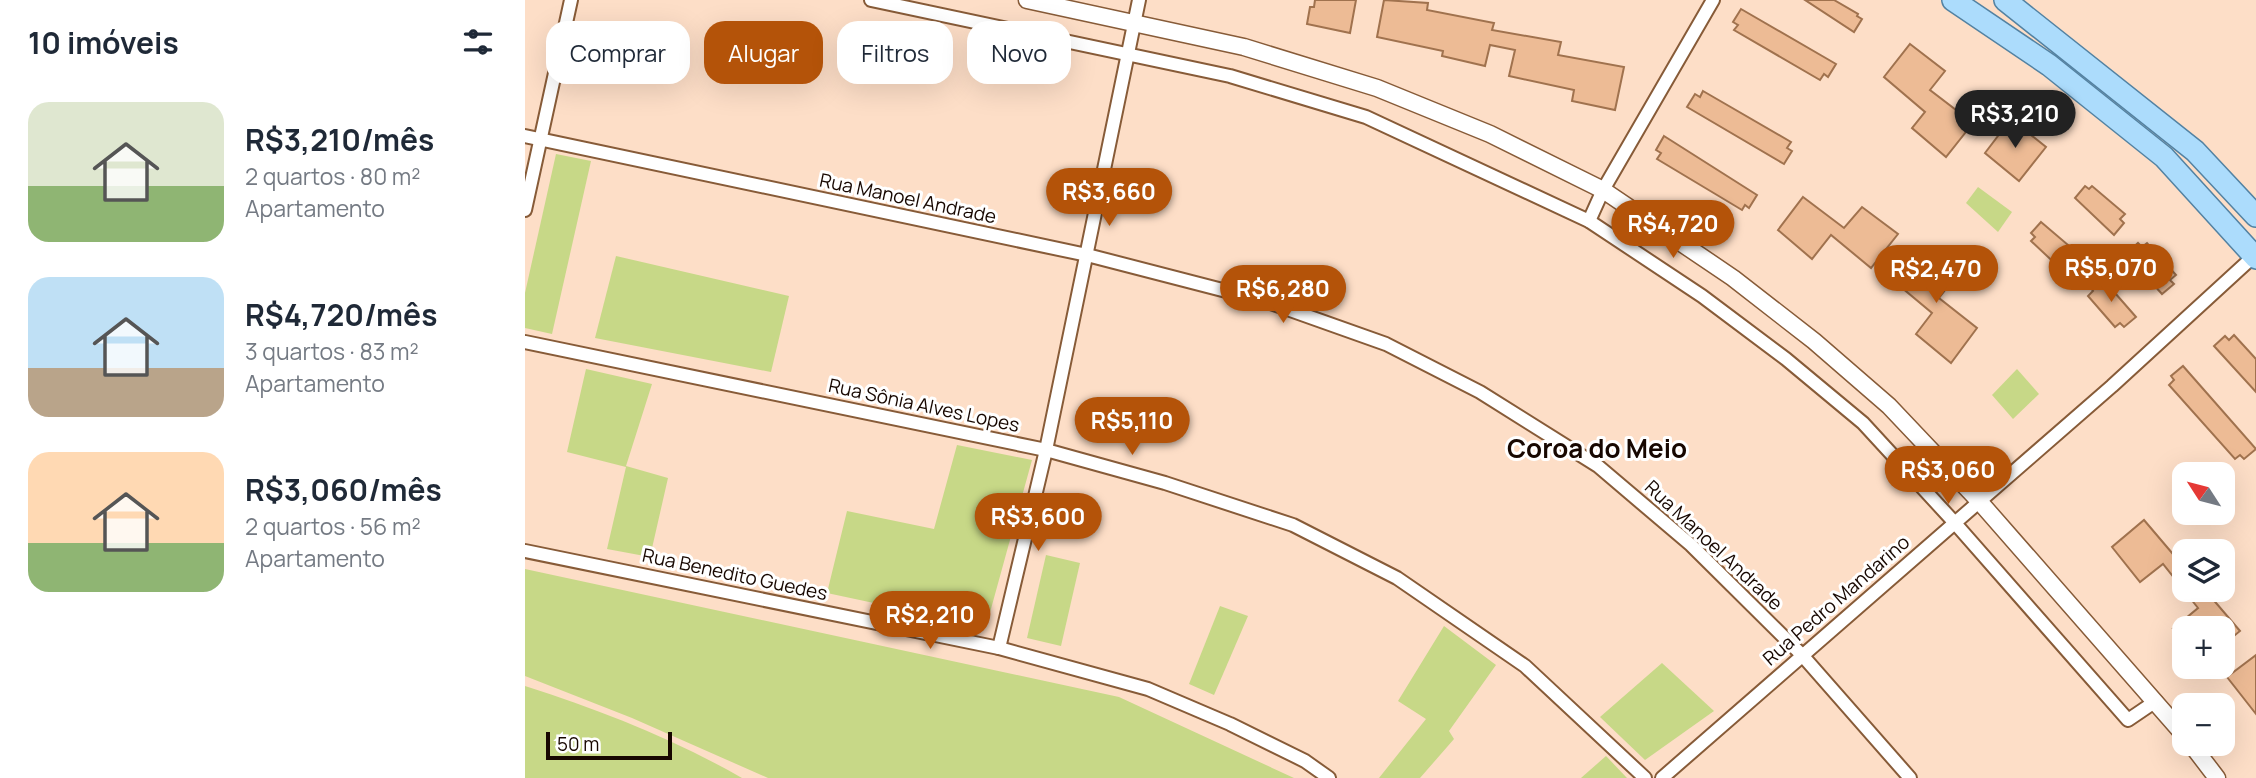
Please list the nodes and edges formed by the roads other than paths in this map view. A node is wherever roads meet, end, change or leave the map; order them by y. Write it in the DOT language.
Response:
graph roads {
  1 [pos="571,0"];
  2 [pos="871,0"];
  3 [pos="1027,0"];
  4 [pos="1139,0"];
  5 [pos="1713,0"];
  6 [pos="1953,0"];
  7 [pos="2005,0"];
  8 [pos="1134,22"];
  9 [pos="1127,53"];
  10 [pos="525,136"];
  11 [pos="539,139"];
  12 [pos="2195,150"];
  13 [pos="2164,157"];
  14 [pos="1603,190"];
  15 [pos="525,210"];
  16 [pos="2256,216"];
  17 [pos="1589,221"];
  18 [pos="1087,255"];
  19 [pos="2255,257"];
  20 [pos="525,342"];
  21 [pos="1046,450"];
  22 [pos="1979,500"];
  23 [pos="1955,523"];
  24 [pos="525,551"];
  25 [pos="999,648"];
  26 [pos="1802,655"];
  27 [pos="2156,701"];
  28 [pos="2172,720"];
  29 [pos="2200,756"];
  30 [pos="1329,778"];
  31 [pos="1644,778"];
  32 [pos="1663,778"];
  33 [pos="1910,778"];
  34 [pos="2217,778"];
  1 -- 11 [label="street"];
  2 -- 9 [label="street"];
  3 -- 8 [label="street"];
  4 -- 8 [label="street"];
  5 -- 14 [label="street"];
  6 -- 13 [label="main road"];
  7 -- 12 [label="main road"];
  8 -- 9 [label="street"];
  8 -- 14 [label="street"];
  9 -- 17 [label="street"];
  9 -- 18 [label="street"];
  10 -- 11 [label="street, Rua Manoel Andrade"];
  11 -- 15 [label="street"];
  11 -- 18 [label="street, Rua Manoel Andrade"];
  12 -- 13 [label="main road"];
  12 -- 16 [label="main road"];
  13 -- 19 [label="main road"];
  14 -- 17 [label="street"];
  14 -- 22 [label="street"];
  17 -- 23 [label="street"];
  18 -- 21 [label="street"];
  18 -- 26 [label="street, Rua Manoel Andrade"];
  19 -- 22 [label="street, Rua Pedro Mandarino"];
  20 -- 21 [label="street, Rua Sônia Alves Lopes"];
  21 -- 25 [label="street"];
  21 -- 31 [label="street, Rua Sônia Alves Lopes"];
  22 -- 23 [label="street, Rua Pedro Mandarino"];
  22 -- 27 [label="street"];
  23 -- 26 [label="street, Rua Pedro Mandarino"];
  23 -- 27 [label="street"];
  24 -- 25 [label="street, Rua Benedito Guedes"];
  25 -- 30 [label="street, Rua Benedito Guedes"];
  26 -- 32 [label="street, Rua Pedro Mandarino"];
  26 -- 33 [label="street, Rua Manoel Andrade"];
  27 -- 28 [label="street"];
  29 -- 34 [label="street"];
}
